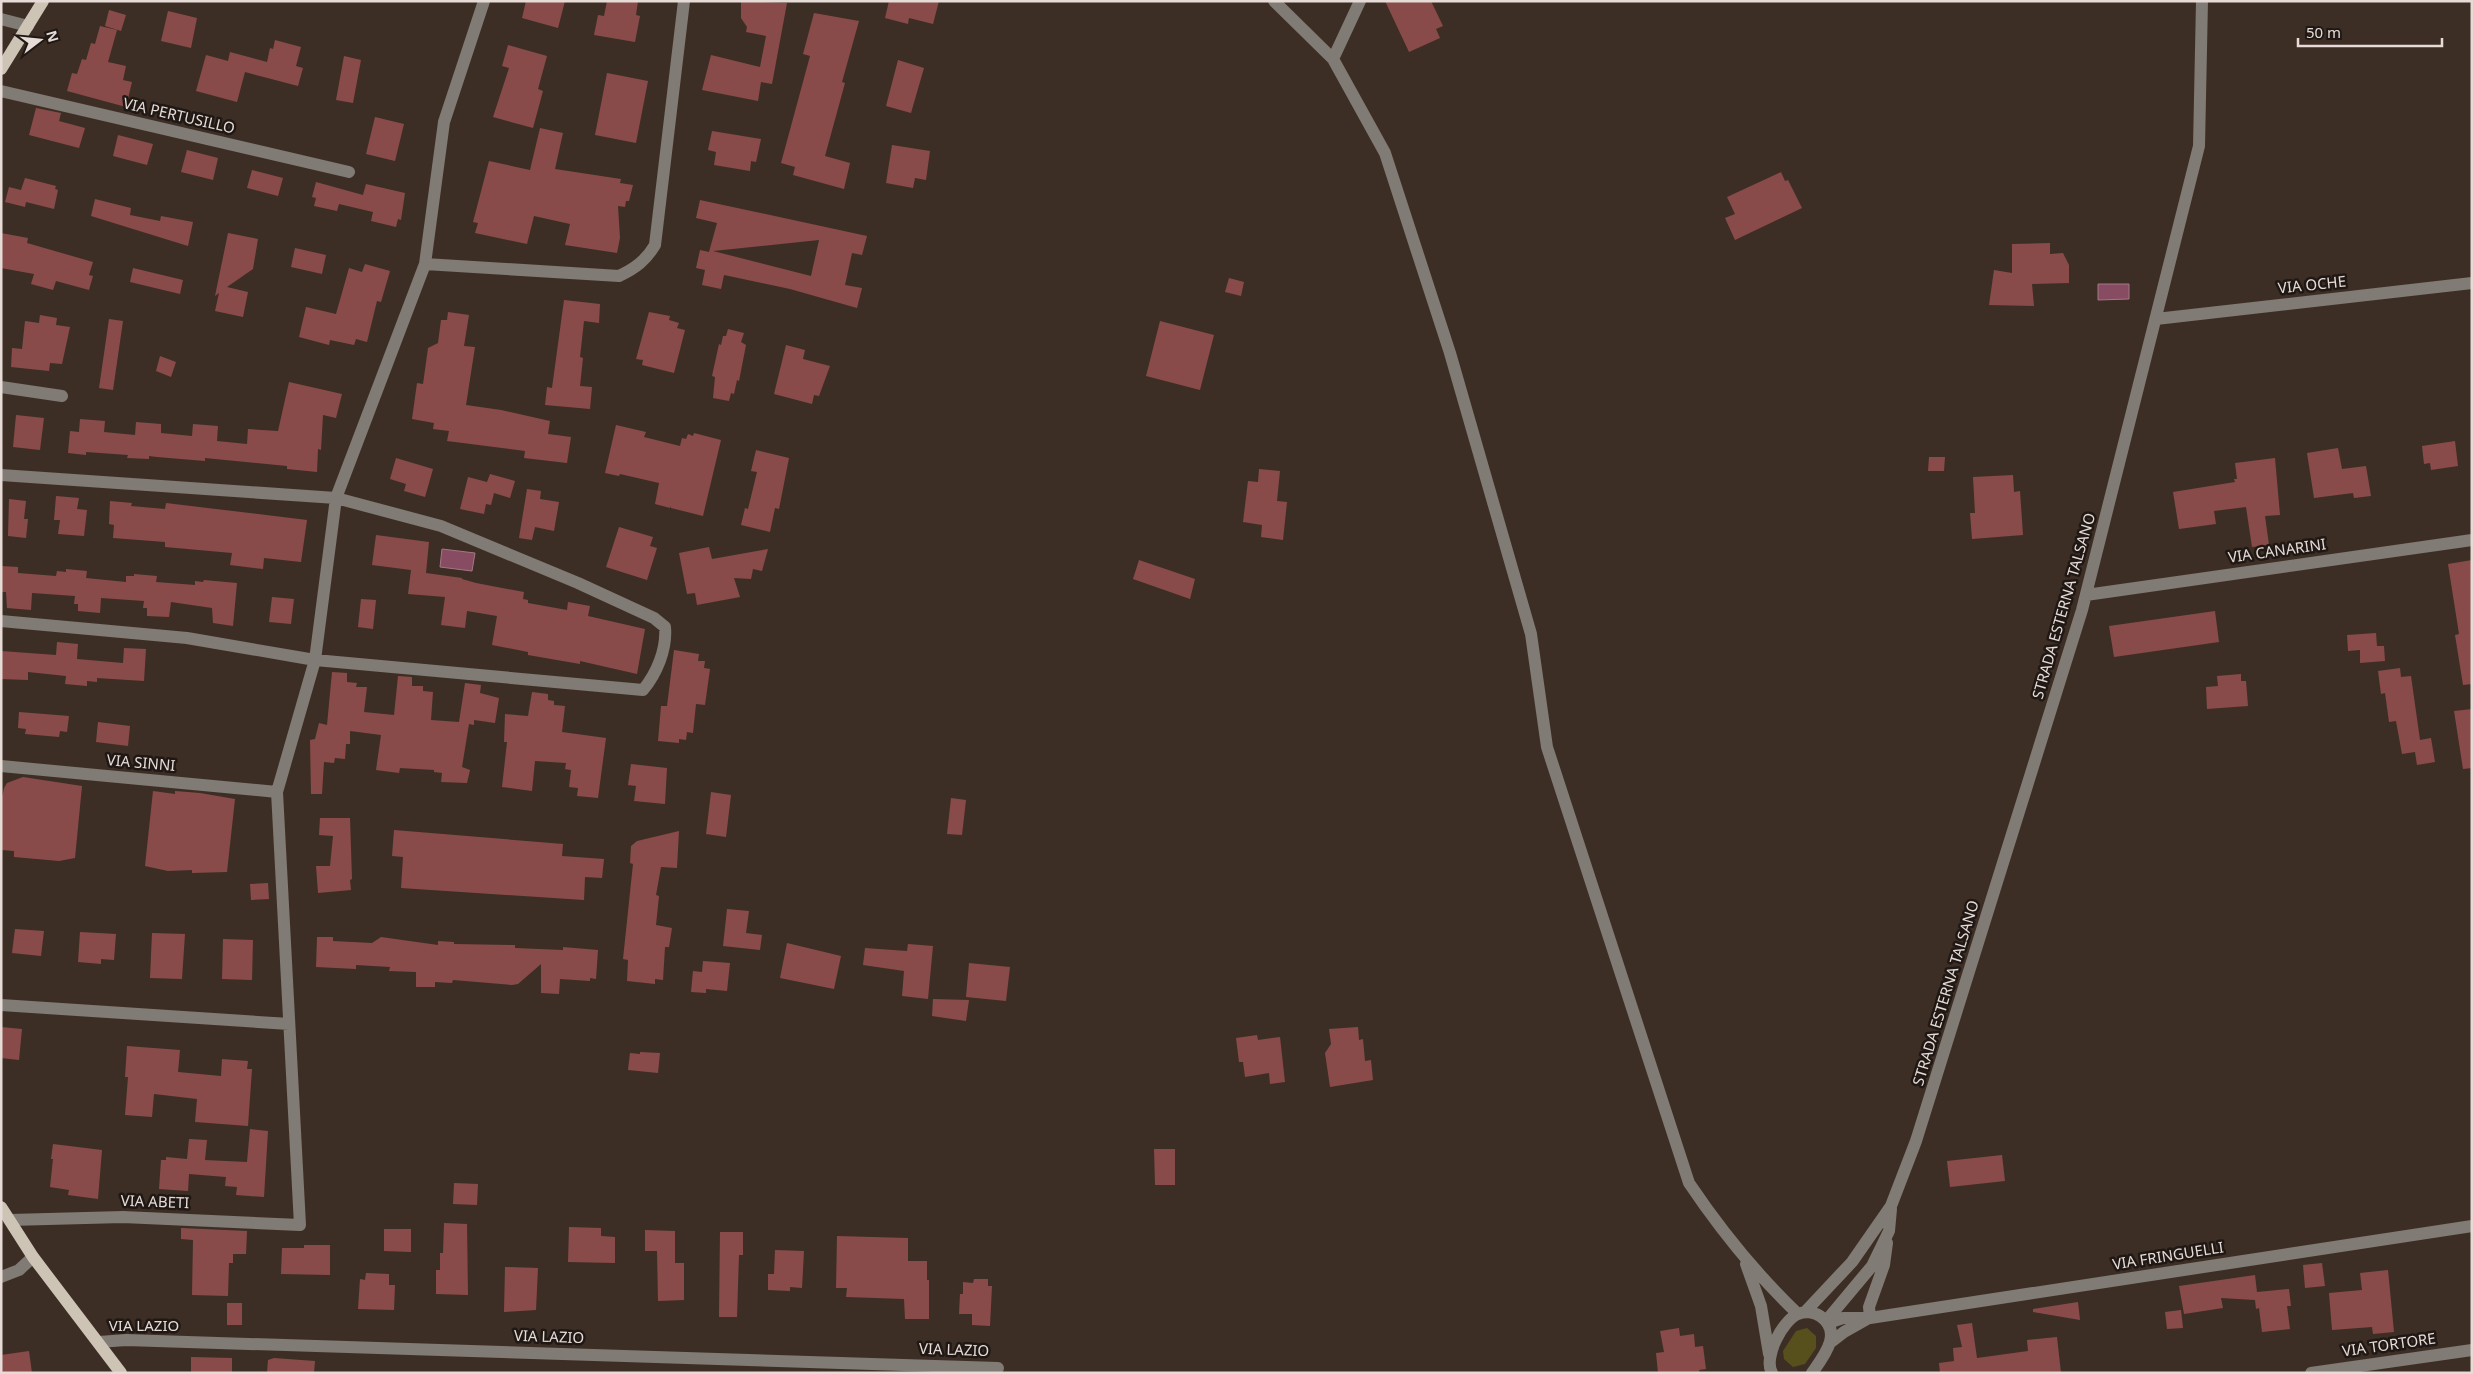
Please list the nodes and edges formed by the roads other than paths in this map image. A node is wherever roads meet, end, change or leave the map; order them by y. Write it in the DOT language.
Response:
graph roads {
  1 [pos="43,1"];
  2 [pos="484,1"];
  3 [pos="684,1"];
  4 [pos="1274,1"];
  5 [pos="1360,1"];
  6 [pos="2202,1"];
  7 [pos="1,20"];
  8 [pos="28,26"];
  9 [pos="1333,59"];
  10 [pos="1,69"];
  11 [pos="1,92"];
  12 [pos="349,172"];
  13 [pos="425,264"];
  14 [pos="2472,283"];
  15 [pos="2156,319"];
  16 [pos="1,387"];
  17 [pos="62,396"];
  18 [pos="1,475"];
  19 [pos="336,498"];
  20 [pos="2472,540"];
  21 [pos="2086,594"];
  22 [pos="1,621"];
  23 [pos="315,660"];
  24 [pos="1,766"];
  25 [pos="277,792"];
  26 [pos="1,1005"];
  27 [pos="288,1024"];
  28 [pos="1891,1206"];
  29 [pos="1,1207"];
  30 [pos="10,1220"];
  31 [pos="2472,1226"];
  32 [pos="1890,1231"];
  33 [pos="33,1257"];
  34 [pos="1744,1259"];
  35 [pos="1,1277"];
  36 [pos="1801,1313"];
  37 [pos="1870,1318"];
  38 [pos="1827,1322"];
  39 [pos="99,1342"];
  40 [pos="1830,1342"];
  41 [pos="2472,1350"];
  42 [pos="1769,1354"];
  43 [pos="998,1368"];
  44 [pos="1771,1372"];
  45 [pos="121,1373"];
  46 [pos="1812,1373"];
  47 [pos="2311,1373"];
  1 -- 8 [label="main road"];
  2 -- 13 [label="street"];
  3 -- 13 [label="street"];
  4 -- 9 [label="street"];
  5 -- 9 [label="street"];
  6 -- 15 [label="street, STRADA ESTERNA TALSANO"];
  7 -- 8 [label="street"];
  8 -- 10 [label="main road"];
  9 -- 34 [label="street"];
  11 -- 12 [label="street, VIA PERTUSILLO"];
  13 -- 19 [label="street"];
  14 -- 15 [label="street, VIA OCHE"];
  15 -- 21 [label="street, STRADA ESTERNA TALSANO"];
  16 -- 17 [label="street"];
  18 -- 19 [label="street"];
  19 -- 23 [label="street"];
  19 -- 23 [label="street"];
  20 -- 21 [label="street, VIA CANARINI"];
  21 -- 28 [label="street, STRADA ESTERNA TALSANO"];
  22 -- 23 [label="street"];
  23 -- 25 [label="street"];
  24 -- 25 [label="street, VIA SINNI"];
  25 -- 27 [label="street"];
  26 -- 27 [label="street"];
  27 -- 30 [label="street, VIA ABETI"];
  28 -- 32 [label="street, STRADA ESTERNA TALSANO"];
  28 -- 36 [label="street, STRADA ESTERNA TALSANO"];
  29 -- 30 [label="main road"];
  30 -- 33 [label="main road"];
  31 -- 37 [label="street, VIA FRINGUELLI"];
  32 -- 37 [label="street"];
  32 -- 38 [label="street, STRADA ESTERNA TALSANO"];
  33 -- 35 [label="street"];
  33 -- 39 [label="main road"];
  34 -- 36 [label="street"];
  34 -- 42 [label="street"];
  36 -- 38 [label="street"];
  36 -- 42 [label="street, STRADA ESTERNA TALSANO"];
  37 -- 38 [label="street"];
  37 -- 40 [label="street"];
  38 -- 40 [label="street"];
  39 -- 43 [label="street, VIA LAZIO"];
  39 -- 45 [label="main road"];
  40 -- 46 [label="street"];
  41 -- 47 [label="street, VIA TORTORE"];
  42 -- 44 [label="street"];
}
